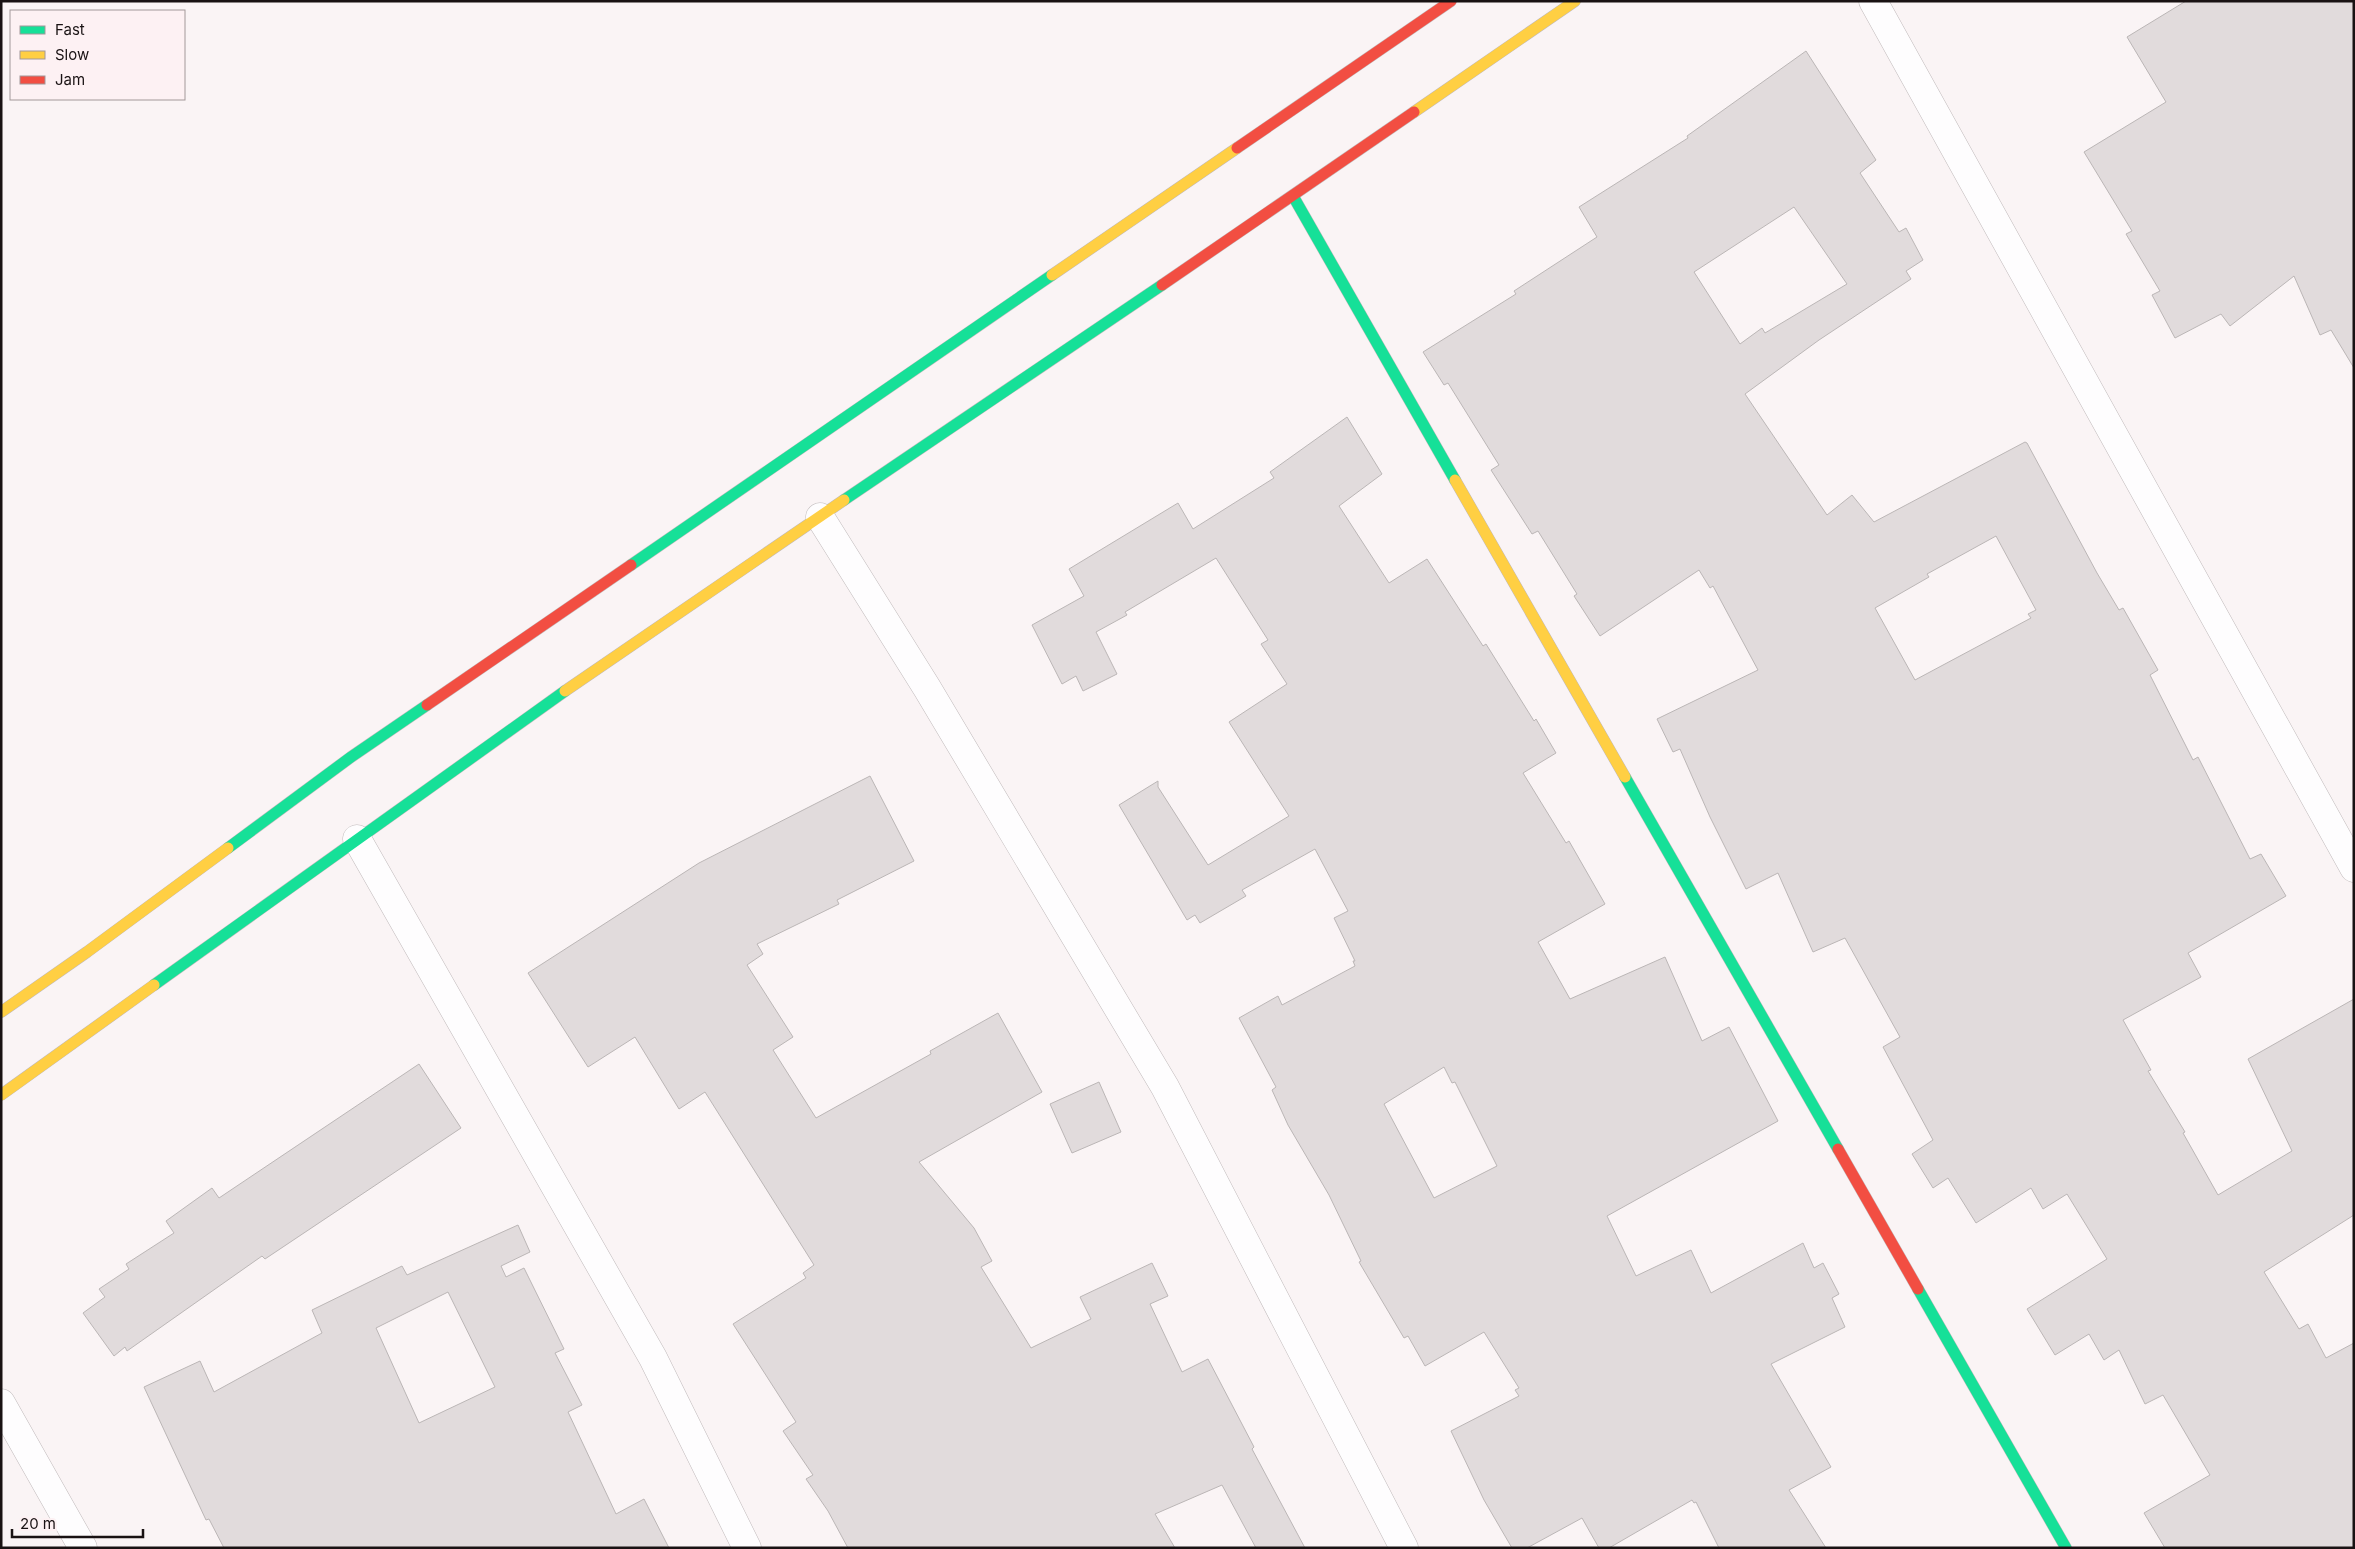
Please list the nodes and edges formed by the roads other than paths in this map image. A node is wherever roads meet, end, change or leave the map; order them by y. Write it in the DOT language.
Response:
graph roads {
  1 [pos="1450,1"];
  2 [pos="1576,1"];
  3 [pos="1873,1"];
  4 [pos="1293,196"];
  5 [pos="820,517"];
  6 [pos="357,838"];
  7 [pos="2354,868"];
  8 [pos="1,1012"];
  9 [pos="1,1095"];
  10 [pos="1,1403"];
  11 [pos="83,1548"];
  12 [pos="746,1548"];
  13 [pos="1404,1548"];
  14 [pos="2066,1548"];
  1 -- 8 [label="main road"];
  2 -- 4 [label="main road"];
  3 -- 7 [label="street"];
  4 -- 5 [label="main road"];
  4 -- 14 [label="main road"];
  5 -- 6 [label="main road"];
  5 -- 13 [label="street"];
  6 -- 9 [label="main road"];
  6 -- 12 [label="street"];
  10 -- 11 [label="street"];
}
